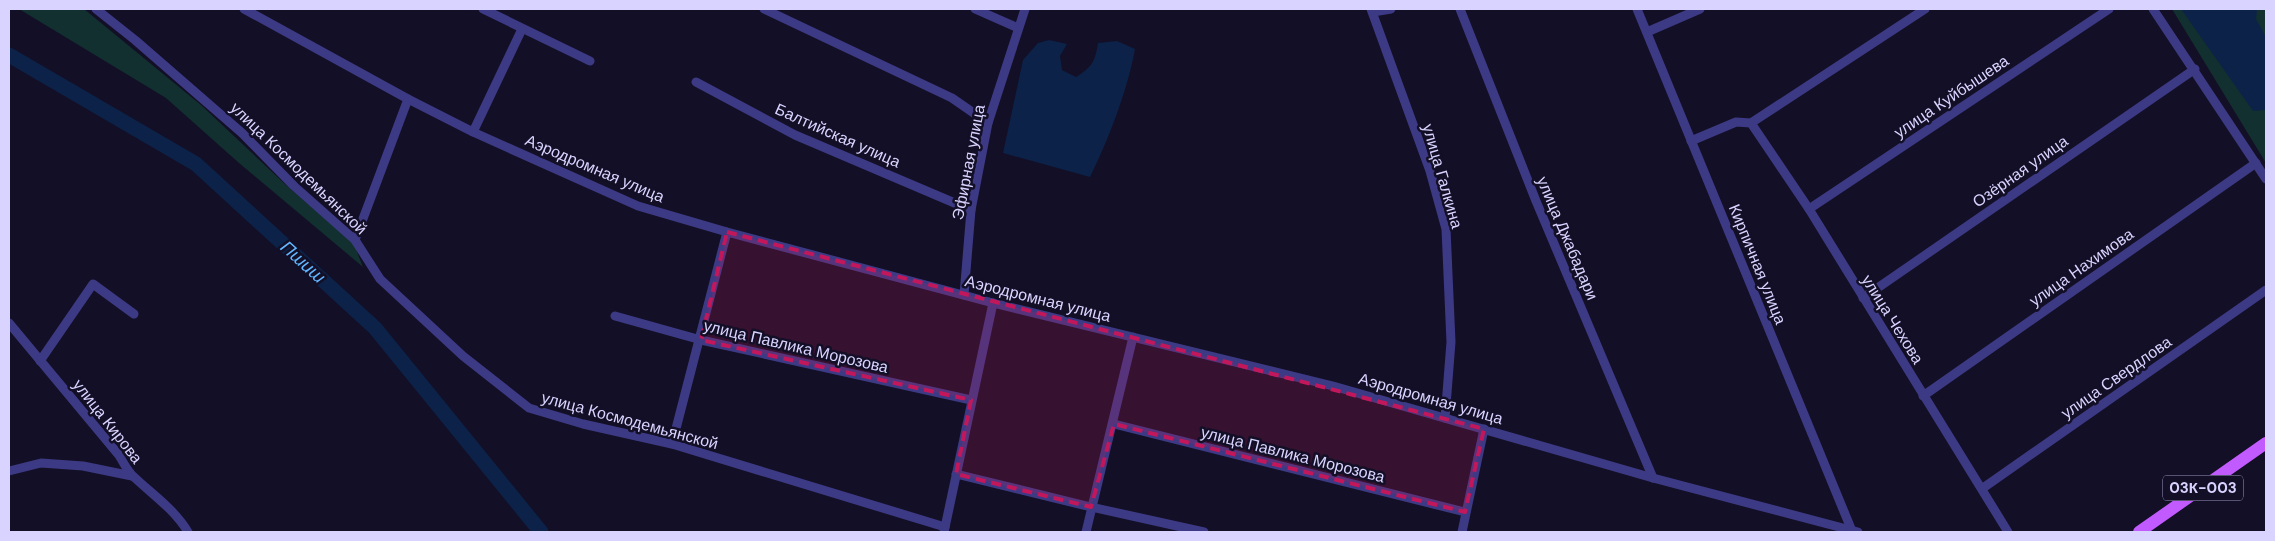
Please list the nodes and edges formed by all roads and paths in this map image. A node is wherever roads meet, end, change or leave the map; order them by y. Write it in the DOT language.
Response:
graph roads {
  1 [pos="96,9"];
  2 [pos="244,9"];
  3 [pos="483,9"];
  4 [pos="764,9"];
  5 [pos="975,9"];
  6 [pos="1025,9"];
  7 [pos="1390,9"];
  8 [pos="1460,9"];
  9 [pos="1637,9"];
  10 [pos="1700,9"];
  11 [pos="1925,9"];
  12 [pos="2109,9"];
  13 [pos="2153,9"];
  14 [pos="1372,10"];
  15 [pos="1018,28"];
  16 [pos="522,29"];
  17 [pos="1646,32"];
  18 [pos="590,62"];
  19 [pos="2195,69"];
  20 [pos="696,82"];
  21 [pos="408,99"];
  22 [pos="988,123"];
  23 [pos="1751,123"];
  24 [pos="473,132"];
  25 [pos="1691,141"];
  26 [pos="2256,163"];
  27 [pos="2266,179"];
  28 [pos="1809,209"];
  29 [pos="971,210"];
  30 [pos="727,232"];
  31 [pos="355,240"];
  32 [pos="2266,290"];
  33 [pos="964,295"];
  34 [pos="1862,298"];
  35 [pos="993,303"];
  36 [pos="134,314"];
  37 [pos="615,316"];
  38 [pos="9,323"];
  39 [pos="1133,337"];
  40 [pos="700,340"];
  41 [pos="40,361"];
  42 [pos="1923,396"];
  43 [pos="971,400"];
  44 [pos="1445,418"];
  45 [pos="1114,424"];
  46 [pos="1484,429"];
  47 [pos="672,444"];
  48 [pos="2266,444"];
  49 [pos="9,471"];
  50 [pos="956,474"];
  51 [pos="132,476"];
  52 [pos="1653,478"];
  53 [pos="1982,488"];
  54 [pos="1091,508"];
  55 [pos="1465,512"];
  56 [pos="945,530"];
  57 [pos="188,532"];
  58 [pos="1086,532"];
  59 [pos="1204,532"];
  60 [pos="1462,532"];
  61 [pos="1855,532"];
  62 [pos="2008,532"];
  63 [pos="2139,532"];
  1 -- 31 [label="street, улица Космодемьянской"];
  2 -- 21 [label="street, Аэродромная улица"];
  3 -- 16 [label="street"];
  4 -- 22 [label="street"];
  5 -- 15 [label="street"];
  6 -- 15 [label="street, Эфирная улица"];
  7 -- 14 [label="street"];
  8 -- 52 [label="street, улица Джабадари"];
  9 -- 17 [label="street, Кирпичная улица"];
  10 -- 17 [label="street"];
  11 -- 23 [label="street"];
  12 -- 28 [label="street, улица Куйбышева"];
  13 -- 19 [label="street"];
  14 -- 44 [label="street, улица Галкина"];
  15 -- 22 [label="street, Эфирная улица"];
  16 -- 18 [label="street"];
  16 -- 24 [label="street"];
  17 -- 25 [label="street, Кирпичная улица"];
  19 -- 26 [label="street"];
  19 -- 34 [label="street, Озёрная улица"];
  20 -- 29 [label="street, Балтийская улица"];
  21 -- 24 [label="street, Аэродромная улица"];
  21 -- 31 [label="street"];
  22 -- 29 [label="street, Эфирная улица"];
  23 -- 25 [label="street"];
  23 -- 28 [label="street, улица Чехова"];
  24 -- 30 [label="street, Аэродромная улица"];
  25 -- 61 [label="street, Кирпичная улица"];
  26 -- 27 [label="street"];
  26 -- 42 [label="street, улица Нахимова"];
  28 -- 34 [label="street, улица Чехова"];
  29 -- 33 [label="street, Эфирная улица"];
  30 -- 33 [label="street, Аэродромная улица"];
  30 -- 40 [label="street"];
  31 -- 47 [label="street, улица Космодемьянской"];
  32 -- 53 [label="street, улица Свердлова"];
  33 -- 35 [label="street, Аэродромная улица"];
  34 -- 42 [label="street, улица Чехова"];
  35 -- 39 [label="street, Аэродромная улица"];
  35 -- 43 [label="street"];
  36 -- 41 [label="street"];
  37 -- 40 [label="street, улица Павлика Морозова"];
  38 -- 41 [label="street, улица Кирова"];
  39 -- 44 [label="street, Аэродромная улица"];
  39 -- 45 [label="street"];
  40 -- 43 [label="street, улица Павлика Морозова"];
  40 -- 47 [label="street"];
  41 -- 51 [label="street, улица Кирова"];
  42 -- 53 [label="street, улица Чехова"];
  43 -- 50 [label="street"];
  44 -- 46 [label="street, Аэродромная улица"];
  45 -- 54 [label="street"];
  45 -- 55 [label="street, улица Павлика Морозова"];
  46 -- 52 [label="street, Аэродромная улица"];
  46 -- 55 [label="street"];
  47 -- 56 [label="street, улица Космодемьянской"];
  48 -- 63 [label="main road, 03К-003"];
  49 -- 51 [label="street"];
  50 -- 54 [label="street"];
  50 -- 56 [label="street"];
  51 -- 57 [label="street, улица Кирова"];
  52 -- 61 [label="street, Аэродромная улица"];
  53 -- 62 [label="street, улица Чехова"];
  54 -- 58 [label="street"];
  54 -- 59 [label="street"];
  55 -- 60 [label="street"];
}
